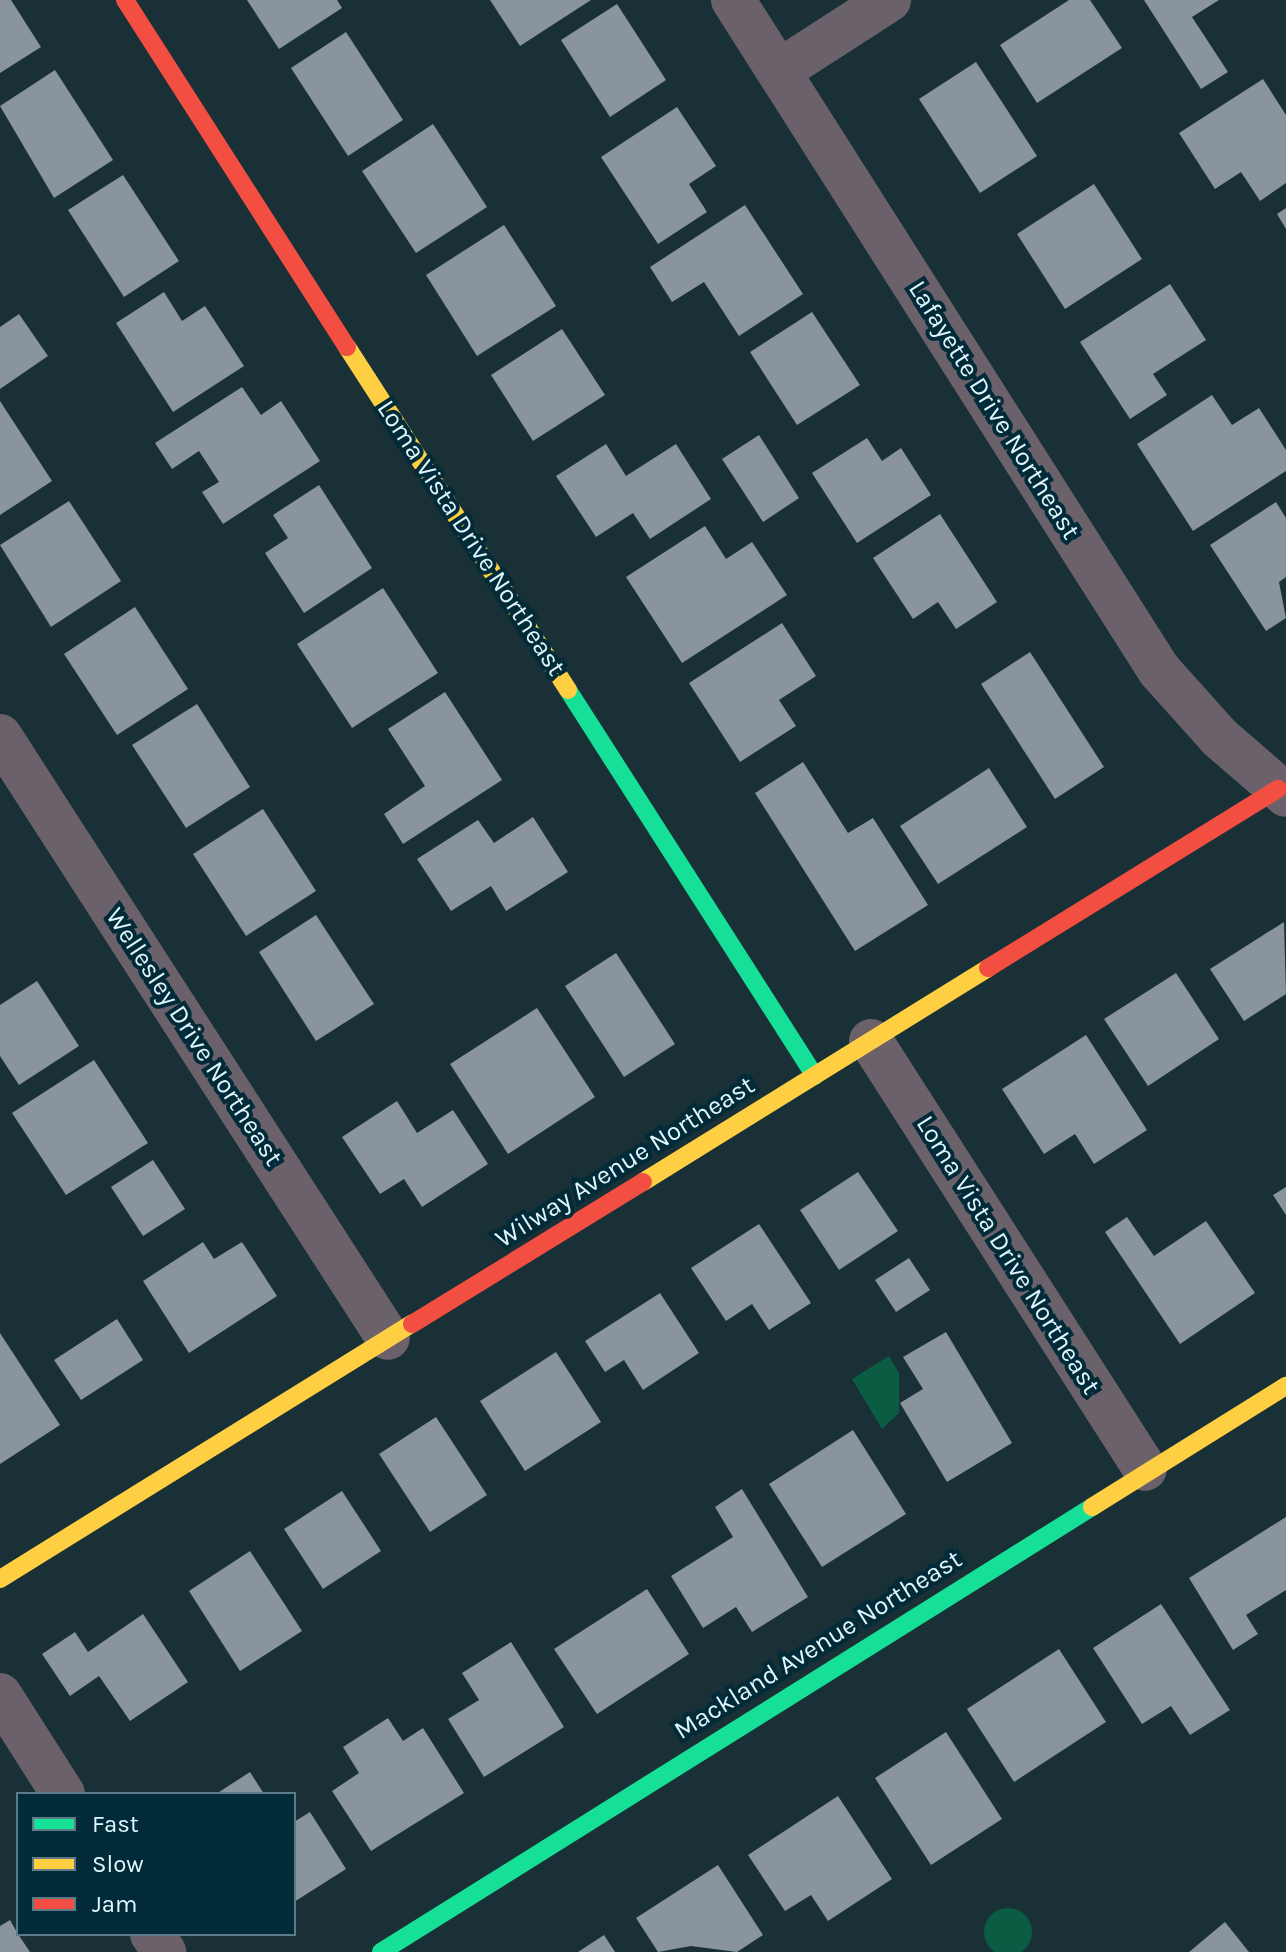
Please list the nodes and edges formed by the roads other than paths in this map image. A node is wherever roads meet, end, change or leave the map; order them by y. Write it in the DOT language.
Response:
graph roads {
  1 [pos="125,0"];
  2 [pos="733,0"];
  3 [pos="889,0"];
  4 [pos="779,71"];
  5 [pos="0,736"];
  6 [pos="1282,792"];
  7 [pos="871,1041"];
  8 [pos="815,1076"];
  9 [pos="388,1338"];
  10 [pos="1286,1386"];
  11 [pos="1145,1469"];
  12 [pos="0,1579"];
  13 [pos="0,1695"];
  14 [pos="62,1792"];
  15 [pos="381,1952"];
  1 -- 8 [label="street, Loma Vista Drive Northeast"];
  2 -- 4 [label="street, Lafayette Drive Northeast"];
  3 -- 4 [label="street"];
  4 -- 6 [label="street, Lafayette Drive Northeast"];
  5 -- 9 [label="street, Wellesley Drive Northeast"];
  6 -- 7 [label="street, Wilway Avenue Northeast"];
  7 -- 8 [label="street, Wilway Avenue Northeast"];
  7 -- 11 [label="street, Loma Vista Drive Northeast"];
  8 -- 9 [label="street, Wilway Avenue Northeast"];
  9 -- 12 [label="street, Wilway Avenue Northeast"];
  10 -- 11 [label="street, Mackland Avenue Northeast"];
  11 -- 15 [label="street, Mackland Avenue Northeast"];
  13 -- 14 [label="street"];
}
